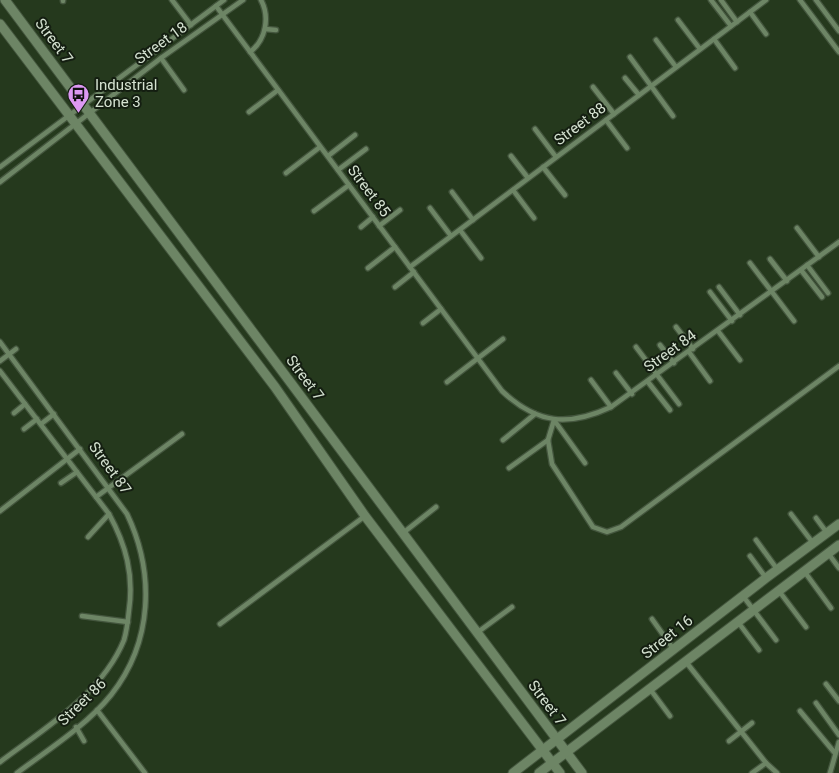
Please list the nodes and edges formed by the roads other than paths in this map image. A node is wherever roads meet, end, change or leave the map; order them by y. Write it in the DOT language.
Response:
graph roads {
  1 [pos="5,0"];
  2 [pos="172,0"];
  3 [pos="224,0"];
  4 [pos="243,0"];
  5 [pos="261,0"];
  6 [pos="711,0"];
  7 [pos="721,0"];
  8 [pos="766,0"];
  9 [pos="800,0"];
  10 [pos="816,0"];
  11 [pos="216,6"];
  12 [pos="750,12"];
  13 [pos="222,14"];
  14 [pos="678,20"];
  15 [pos="737,22"];
  16 [pos="0,24"];
  17 [pos="191,25"];
  18 [pos="730,26"];
  19 [pos="265,29"];
  20 [pos="838,29"];
  21 [pos="276,30"];
  22 [pos="766,34"];
  23 [pos="714,39"];
  24 [pos="656,40"];
  25 [pos="700,49"];
  26 [pos="250,52"];
  27 [pos="839,52"];
  28 [pos="161,58"];
  29 [pos="630,58"];
  30 [pos="676,67"];
  31 [pos="735,68"];
  32 [pos="625,78"];
  33 [pos="651,86"];
  34 [pos="593,87"];
  35 [pos="184,90"];
  36 [pos="278,90"];
  37 [pos="639,96"];
  38 [pos="84,104"];
  39 [pos="90,112"];
  40 [pos="249,112"];
  41 [pos="614,114"];
  42 [pos="69,115"];
  43 [pos="673,116"];
  44 [pos="606,120"];
  45 [pos="76,123"];
  46 [pos="535,129"];
  47 [pos="355,135"];
  48 [pos="320,147"];
  49 [pos="628,148"];
  50 [pos="366,149"];
  51 [pos="328,156"];
  52 [pos="511,156"];
  53 [pos="556,157"];
  54 [pos="0,167"];
  55 [pos="543,167"];
  56 [pos="338,170"];
  57 [pos="286,173"];
  58 [pos="528,178"];
  59 [pos="0,182"];
  60 [pos="349,185"];
  61 [pos="513,190"];
  62 [pos="452,192"];
  63 [pos="564,195"];
  64 [pos="430,208"];
  65 [pos="400,210"];
  66 [pos="314,211"];
  67 [pos="373,217"];
  68 [pos="534,218"];
  69 [pos="473,220"];
  70 [pos="379,226"];
  71 [pos="361,227"];
  72 [pos="797,228"];
  73 [pos="460,230"];
  74 [pos="451,236"];
  75 [pos="839,242"];
  76 [pos="395,247"];
  77 [pos="819,257"];
  78 [pos="481,258"];
  79 [pos="770,258"];
  80 [pos="750,263"];
  81 [pos="807,265"];
  82 [pos="410,267"];
  83 [pos="368,268"];
  84 [pos="801,270"];
  85 [pos="414,272"];
  86 [pos="786,280"];
  87 [pos="395,287"];
  88 [pos="719,287"];
  89 [pos="772,291"];
  90 [pos="710,292"];
  91 [pos="828,293"];
  92 [pos="822,297"];
  93 [pos="441,309"];
  94 [pos="740,315"];
  95 [pos="794,320"];
  96 [pos="732,321"];
  97 [pos="423,323"];
  98 [pos="676,327"];
  99 [pos="718,331"];
  100 [pos="503,339"];
  101 [pos="0,342"];
  102 [pos="660,345"];
  103 [pos="636,347"];
  104 [pos="16,349"];
  105 [pos="691,351"];
  106 [pos="9,354"];
  107 [pos="478,358"];
  108 [pos="740,360"];
  109 [pos="0,361"];
  110 [pos="674,364"];
  111 [pos="839,366"];
  112 [pos="0,371"];
  113 [pos="616,373"];
  114 [pos="657,376"];
  115 [pos="591,380"];
  116 [pos="710,381"];
  117 [pos="447,382"];
  118 [pos="648,382"];
  119 [pos="502,391"];
  120 [pos="632,394"];
  121 [pos="25,404"];
  122 [pos="678,404"];
  123 [pos="611,407"];
  124 [pos="670,410"];
  125 [pos="14,413"];
  126 [pos="54,414"];
  127 [pos="535,414"];
  128 [pos="37,420"];
  129 [pos="554,420"];
  130 [pos="41,424"];
  131 [pos="24,429"];
  132 [pos="182,434"];
  133 [pos="503,440"];
  134 [pos="548,440"];
  135 [pos="80,449"];
  136 [pos="67,459"];
  137 [pos="585,463"];
  138 [pos="509,468"];
  139 [pos="77,472"];
  140 [pos="61,483"];
  141 [pos="109,487"];
  142 [pos="96,497"];
  143 [pos="436,507"];
  144 [pos="0,510"];
  145 [pos="109,514"];
  146 [pos="791,514"];
  147 [pos="365,516"];
  148 [pos="816,518"];
  149 [pos="839,524"];
  150 [pos="404,533"];
  151 [pos="827,533"];
  152 [pos="88,537"];
  153 [pos="756,540"];
  154 [pos="813,544"];
  155 [pos="839,545"];
  156 [pos="828,553"];
  157 [pos="750,556"];
  158 [pos="839,568"];
  159 [pos="777,569"];
  160 [pos="804,571"];
  161 [pos="766,578"];
  162 [pos="778,590"];
  163 [pos="743,596"];
  164 [pos="512,607"];
  165 [pos="831,608"];
  166 [pos="753,609"];
  167 [pos="82,616"];
  168 [pos="652,619"];
  169 [pos="738,621"];
  170 [pos="128,622"];
  171 [pos="220,624"];
  172 [pos="806,627"];
  173 [pos="127,628"];
  174 [pos="142,630"];
  175 [pos="478,632"];
  176 [pos="776,640"];
  177 [pos="674,650"];
  178 [pos="759,650"];
  179 [pos="686,661"];
  180 [pos="826,684"];
  181 [pos="626,688"];
  182 [pos="650,689"];
  183 [pos="635,700"];
  184 [pos="839,701"];
  185 [pos="816,703"];
  186 [pos="97,710"];
  187 [pos="800,711"];
  188 [pos="670,716"];
  189 [pos="752,724"];
  190 [pos="76,727"];
  191 [pos="742,731"];
  192 [pos="839,735"];
  193 [pos="558,740"];
  194 [pos="84,741"];
  195 [pos="729,741"];
  196 [pos="839,742"];
  197 [pos="544,750"];
  198 [pos="567,752"];
  199 [pos="834,752"];
  200 [pos="0,762"];
  201 [pos="553,762"];
  202 [pos="766,763"];
  203 [pos="17,773"];
  204 [pos="146,773"];
  205 [pos="513,773"];
  206 [pos="539,773"];
  207 [pos="560,773"];
  208 [pos="582,773"];
  209 [pos="752,773"];
  210 [pos="776,773"];
  211 [pos="830,773"];
  1 -- 38 [label="street, Street 7"];
  2 -- 17 [label="lane"];
  3 -- 11 [label="lane, Street 18"];
  4 -- 13 [label="lane, Street 18"];
  5 -- 19 [label="lane"];
  6 -- 18 [label="lane"];
  7 -- 15 [label="lane"];
  8 -- 12 [label="lane, Street 88"];
  9 -- 27 [label="lane"];
  10 -- 20 [label="lane"];
  11 -- 13 [label="lane, Street 85"];
  11 -- 17 [label="lane, Street 18"];
  12 -- 15 [label="lane, Street 88"];
  12 -- 22 [label="lane"];
  13 -- 26 [label="lane, Street 85"];
  13 -- 28 [label="lane, Street 18"];
  14 -- 25 [label="lane"];
  15 -- 18 [label="lane, Street 88"];
  16 -- 42 [label="street, Street 7"];
  17 -- 38 [label="lane, Street 18"];
  18 -- 23 [label="lane, Street 88"];
  19 -- 21 [label="lane"];
  19 -- 26 [label="lane"];
  23 -- 25 [label="lane, Street 88"];
  23 -- 31 [label="lane"];
  24 -- 30 [label="lane"];
  25 -- 30 [label="lane, Street 88"];
  26 -- 36 [label="lane, Street 85"];
  28 -- 35 [label="lane"];
  28 -- 39 [label="lane, Street 18"];
  29 -- 33 [label="lane"];
  30 -- 33 [label="lane, Street 88"];
  32 -- 37 [label="lane"];
  33 -- 37 [label="lane, Street 88"];
  33 -- 43 [label="lane"];
  34 -- 41 [label="lane"];
  36 -- 40 [label="lane"];
  36 -- 48 [label="lane, Street 85"];
  37 -- 41 [label="lane, Street 88"];
  38 -- 39 [label="street, Street 7"];
  38 -- 42 [label="lane, Street 18"];
  39 -- 45 [label="lane, Street 18"];
  39 -- 150 [label="street, Street 7"];
  41 -- 44 [label="lane, Street 88"];
  42 -- 45 [label="street, Street 7"];
  42 -- 54 [label="lane, Street 18"];
  44 -- 49 [label="lane"];
  44 -- 53 [label="lane, Street 88"];
  45 -- 59 [label="lane, Street 18"];
  45 -- 147 [label="street, Street 7"];
  46 -- 53 [label="lane"];
  47 -- 51 [label="lane"];
  48 -- 51 [label="lane, Street 85"];
  48 -- 57 [label="lane"];
  50 -- 56 [label="lane"];
  51 -- 56 [label="lane, Street 85"];
  52 -- 58 [label="lane"];
  53 -- 55 [label="lane, Street 88"];
  55 -- 58 [label="lane, Street 88"];
  55 -- 63 [label="lane"];
  56 -- 60 [label="lane, Street 85"];
  58 -- 61 [label="lane, Street 88"];
  60 -- 66 [label="lane"];
  60 -- 67 [label="lane, Street 85"];
  61 -- 68 [label="lane"];
  61 -- 69 [label="lane, Street 88"];
  62 -- 69 [label="lane"];
  64 -- 74 [label="lane"];
  65 -- 70 [label="lane"];
  67 -- 70 [label="lane, Street 85"];
  67 -- 71 [label="lane"];
  69 -- 73 [label="lane, Street 88"];
  70 -- 76 [label="lane, Street 85"];
  72 -- 77 [label="lane"];
  73 -- 74 [label="lane, Street 88"];
  73 -- 78 [label="lane"];
  74 -- 82 [label="lane, Street 88"];
  75 -- 77 [label="lane, Street 84"];
  76 -- 82 [label="lane, Street 85"];
  76 -- 83 [label="lane"];
  77 -- 81 [label="lane, Street 84"];
  79 -- 86 [label="lane"];
  80 -- 89 [label="lane"];
  81 -- 84 [label="lane, Street 84"];
  81 -- 91 [label="lane"];
  82 -- 85 [label="lane, Street 85"];
  84 -- 86 [label="lane, Street 84"];
  84 -- 92 [label="lane"];
  85 -- 87 [label="lane"];
  85 -- 93 [label="lane, Street 85"];
  86 -- 89 [label="lane, Street 84"];
  88 -- 94 [label="lane"];
  89 -- 94 [label="lane, Street 84"];
  89 -- 95 [label="lane"];
  90 -- 96 [label="lane"];
  93 -- 97 [label="lane"];
  93 -- 107 [label="lane, Street 85"];
  94 -- 96 [label="lane, Street 84"];
  96 -- 99 [label="lane, Street 84"];
  98 -- 105 [label="lane"];
  99 -- 105 [label="lane, Street 84"];
  99 -- 108 [label="lane"];
  100 -- 107 [label="lane"];
  101 -- 106 [label="lane, Street 87"];
  102 -- 110 [label="lane"];
  103 -- 114 [label="lane"];
  104 -- 106 [label="lane"];
  105 -- 110 [label="lane, Street 84"];
  105 -- 116 [label="lane"];
  106 -- 109 [label="lane"];
  106 -- 126 [label="lane, Street 87"];
  107 -- 117 [label="lane"];
  107 -- 119 [label="lane, Street 85"];
  110 -- 114 [label="lane, Street 84"];
  111 -- 134 [label="lane"];
  112 -- 121 [label="lane, Street 87"];
  113 -- 120 [label="lane"];
  114 -- 118 [label="lane, Street 84"];
  114 -- 122 [label="lane"];
  115 -- 123 [label="lane"];
  118 -- 120 [label="lane, Street 84"];
  118 -- 124 [label="lane"];
  119 -- 127 [label="lane, Street 84"];
  120 -- 123 [label="lane, Street 84"];
  121 -- 125 [label="lane"];
  121 -- 128 [label="lane, Street 87"];
  123 -- 129 [label="lane, Street 84"];
  126 -- 130 [label="lane"];
  126 -- 135 [label="lane, Street 87"];
  127 -- 129 [label="lane, Street 84"];
  127 -- 133 [label="lane"];
  128 -- 130 [label="lane, Street 87"];
  128 -- 131 [label="lane"];
  129 -- 134 [label="lane"];
  129 -- 137 [label="lane"];
  130 -- 136 [label="lane, Street 87"];
  132 -- 141 [label="lane"];
  134 -- 138 [label="lane"];
  135 -- 136 [label="lane"];
  135 -- 141 [label="lane, Street 87"];
  136 -- 139 [label="lane, Street 87"];
  136 -- 144 [label="lane"];
  139 -- 140 [label="lane"];
  139 -- 142 [label="lane, Street 87"];
  141 -- 142 [label="lane"];
  141 -- 174 [label="lane, Street 87"];
  142 -- 145 [label="lane, Street 87"];
  143 -- 150 [label="lane"];
  145 -- 152 [label="lane"];
  145 -- 170 [label="lane, Street 87"];
  146 -- 154 [label="lane"];
  147 -- 171 [label="lane"];
  147 -- 197 [label="street, Street 7"];
  148 -- 151 [label="lane"];
  149 -- 151 [label="street, Street 16"];
  150 -- 175 [label="street, Street 7"];
  151 -- 154 [label="street, Street 16"];
  153 -- 159 [label="lane"];
  154 -- 159 [label="street, Street 16"];
  155 -- 156 [label="street, Street 16"];
  156 -- 158 [label="lane"];
  156 -- 160 [label="street, Street 16"];
  157 -- 161 [label="lane"];
  159 -- 161 [label="street, Street 16"];
  160 -- 162 [label="street, Street 16"];
  160 -- 165 [label="lane"];
  161 -- 163 [label="street, Street 16"];
  162 -- 166 [label="street, Street 16"];
  162 -- 172 [label="lane"];
  163 -- 166 [label="lane"];
  163 -- 177 [label="street, Street 16"];
  164 -- 175 [label="lane"];
  166 -- 169 [label="street, Street 16"];
  166 -- 176 [label="lane"];
  167 -- 170 [label="lane"];
  168 -- 177 [label="lane"];
  169 -- 178 [label="lane"];
  169 -- 179 [label="street, Street 16"];
  170 -- 173 [label="lane, Street 87"];
  173 -- 200 [label="lane, Street 86"];
  174 -- 186 [label="lane, Street 86"];
  175 -- 193 [label="street, Street 7"];
  177 -- 181 [label="street, Street 16"];
  179 -- 182 [label="street, Street 16"];
  179 -- 191 [label="lane"];
  180 -- 184 [label="lane"];
  181 -- 183 [label="street"];
  181 -- 193 [label="street, Street 16"];
  182 -- 183 [label="street, Street 16"];
  182 -- 188 [label="lane"];
  183 -- 198 [label="street, Street 16"];
  185 -- 192 [label="lane"];
  186 -- 190 [label="lane, Street 86"];
  186 -- 204 [label="lane"];
  187 -- 199 [label="lane"];
  189 -- 191 [label="lane"];
  190 -- 194 [label="lane"];
  190 -- 203 [label="lane, Street 86"];
  191 -- 195 [label="lane"];
  191 -- 202 [label="lane"];
  193 -- 197 [label="street, Street 16"];
  193 -- 198 [label="street, Street 7"];
  196 -- 199 [label="lane"];
  197 -- 201 [label="street, Street 7"];
  197 -- 205 [label="street, Street 16"];
  198 -- 201 [label="street, Street 16"];
  198 -- 208 [label="street, Street 7"];
  199 -- 211 [label="lane"];
  201 -- 206 [label="street, Street 16"];
  201 -- 207 [label="street, Street 7"];
  202 -- 209 [label="lane"];
  202 -- 210 [label="lane"];
}
